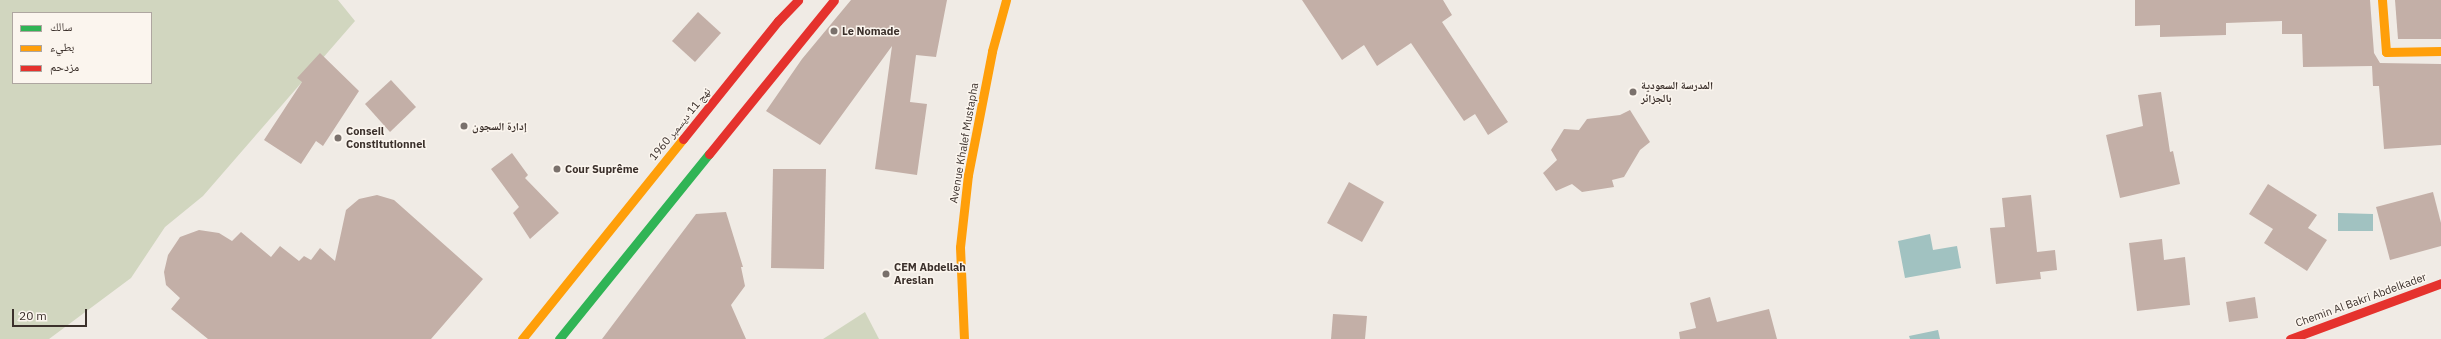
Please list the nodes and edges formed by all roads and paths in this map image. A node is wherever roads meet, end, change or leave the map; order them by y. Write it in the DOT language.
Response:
graph roads {
  1 [pos="798,0"];
  2 [pos="834,0"];
  3 [pos="1006,0"];
  4 [pos="2382,0"];
  5 [pos="2441,51"];
  6 [pos="2441,283"];
  7 [pos="2294,338"];
  8 [pos="522,339"];
  9 [pos="559,339"];
  10 [pos="964,339"];
  1 -- 8 [label="main road, نهج 11 ديسمبر 1960"];
  2 -- 9 [label="main road"];
  3 -- 10 [label="main road, Avenue Khalef Mustapha"];
  4 -- 5 [label="main road"];
  6 -- 7 [label="main road, Chemin Al Bakri Abdelkader"];
}
